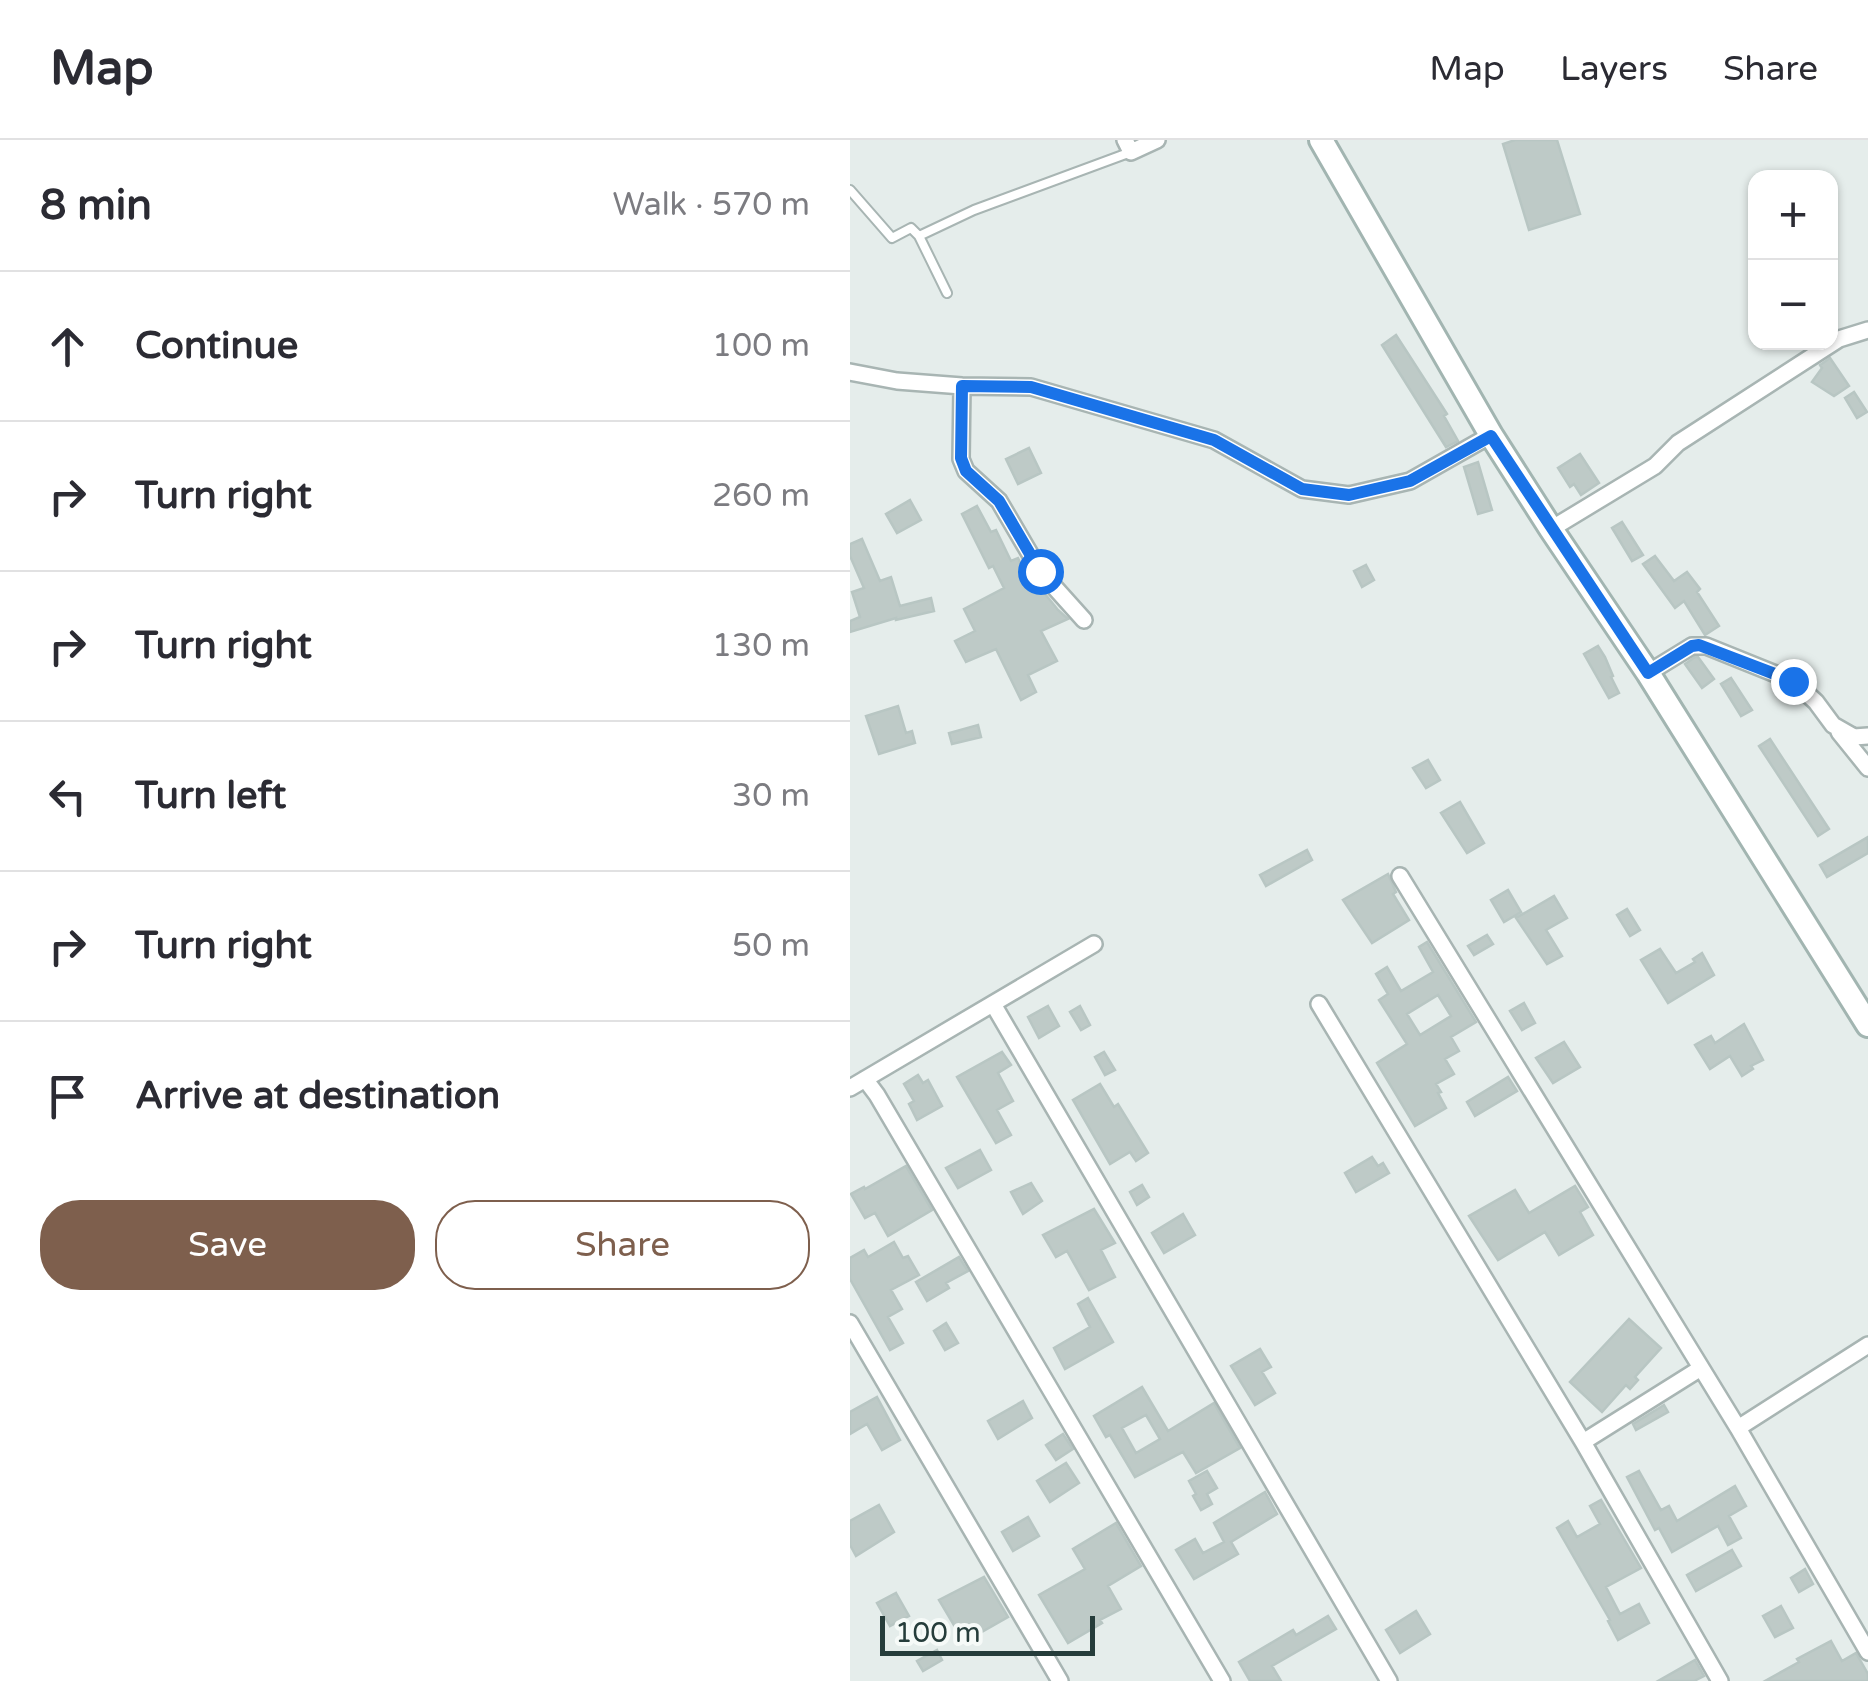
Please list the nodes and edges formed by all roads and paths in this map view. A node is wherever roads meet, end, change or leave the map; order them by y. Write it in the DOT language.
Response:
graph roads {
  1 [pos="1157,140"];
  2 [pos="1321,140"];
  3 [pos="1128,146"];
  4 [pos="850,190"];
  5 [pos="920,236"];
  6 [pos="947,293"];
  7 [pos="1868,330"];
  8 [pos="850,372"];
  9 [pos="962,386"];
  10 [pos="1491,436"];
  11 [pos="1550,529"];
  12 [pos="1084,620"];
  13 [pos="1648,673"];
  14 [pos="1834,725"];
  15 [pos="1868,736"];
  16 [pos="1868,768"];
  17 [pos="1400,876"];
  18 [pos="1094,944"];
  19 [pos="993,1004"];
  20 [pos="1320,1004"];
  21 [pos="1868,1025"];
  22 [pos="865,1078"];
  23 [pos="850,1088"];
  24 [pos="850,1323"];
  25 [pos="1866,1350"];
  26 [pos="1701,1368"];
  27 [pos="1738,1428"];
  28 [pos="1583,1442"];
  29 [pos="1868,1652"];
  30 [pos="1060,1681"];
  31 [pos="1222,1681"];
  32 [pos="1389,1681"];
  33 [pos="1720,1681"];
  1 -- 3 [label="street"];
  2 -- 10 [label="main road"];
  3 -- 5 [label="lane"];
  4 -- 5 [label="lane"];
  5 -- 6 [label="lane"];
  7 -- 11 [label="street"];
  8 -- 9 [label="street"];
  9 -- 10 [label="street"];
  9 -- 12 [label="street"];
  10 -- 11 [label="main road"];
  11 -- 13 [label="main road"];
  13 -- 14 [label="street"];
  13 -- 21 [label="main road"];
  14 -- 15 [label="street"];
  14 -- 16 [label="street"];
  17 -- 26 [label="street"];
  18 -- 19 [label="street"];
  19 -- 22 [label="street"];
  19 -- 32 [label="street"];
  20 -- 28 [label="street"];
  22 -- 23 [label="street"];
  22 -- 31 [label="street"];
  24 -- 30 [label="street"];
  25 -- 27 [label="street"];
  26 -- 27 [label="street"];
  26 -- 28 [label="street"];
  27 -- 29 [label="street"];
  28 -- 33 [label="street"];
}
